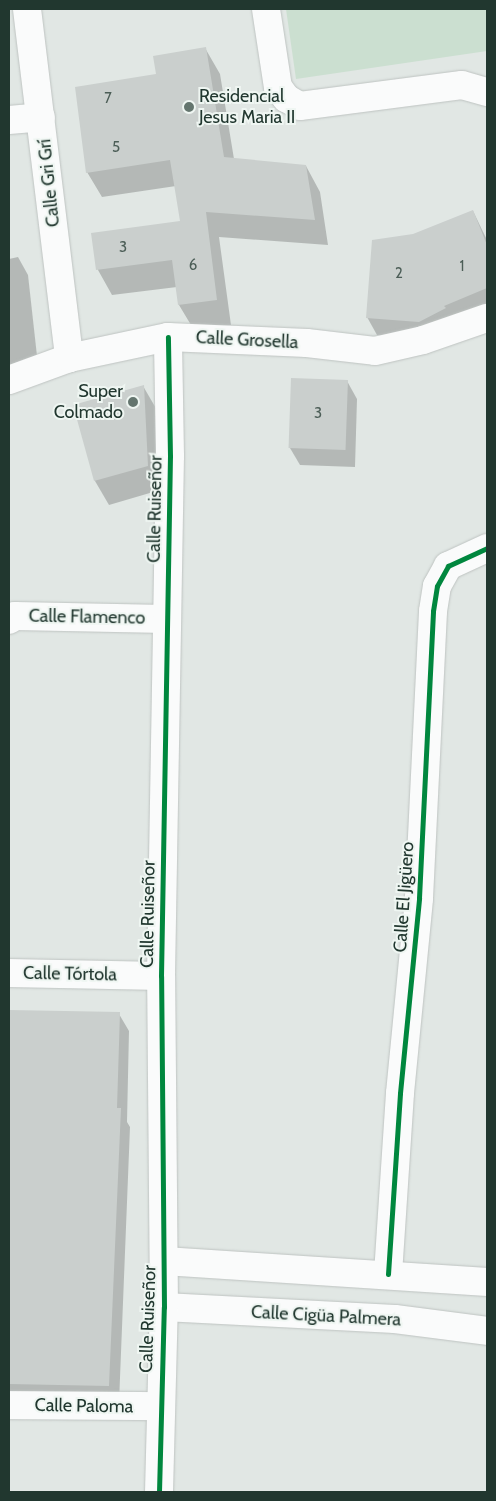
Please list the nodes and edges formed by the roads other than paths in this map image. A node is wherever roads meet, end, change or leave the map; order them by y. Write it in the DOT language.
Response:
graph roads {
  1 [pos="27,9"];
  2 [pos="266,9"];
  3 [pos="487,92"];
  4 [pos="42,117"];
  5 [pos="9,120"];
  6 [pos="487,318"];
  7 [pos="168,337"];
  8 [pos="69,358"];
  9 [pos="9,380"];
  10 [pos="487,548"];
  11 [pos="166,619"];
  12 [pos="9,620"];
  13 [pos="9,973"];
  14 [pos="161,976"];
  15 [pos="164,1261"];
  16 [pos="388,1274"];
  17 [pos="487,1282"];
  18 [pos="164,1306"];
  19 [pos="487,1331"];
  20 [pos="9,1405"];
  21 [pos="159,1406"];
  22 [pos="159,1492"];
  1 -- 4 [label="street, Calle Gri Grí"];
  2 -- 3 [label="street"];
  4 -- 5 [label="street"];
  4 -- 8 [label="street, Calle Gri Grí"];
  6 -- 7 [label="street, Calle Grosella"];
  7 -- 8 [label="street, Calle Grosella"];
  7 -- 11 [label="street, Calle Ruiseñor"];
  8 -- 9 [label="street, Calle Grosella"];
  10 -- 16 [label="street, Calle El Jigüero"];
  11 -- 12 [label="street, Calle Flamenco"];
  11 -- 14 [label="street, Calle Ruiseñor"];
  13 -- 14 [label="street, Calle Tórtola"];
  14 -- 15 [label="street, Calle Ruiseñor"];
  15 -- 16 [label="street"];
  15 -- 18 [label="street, Calle Ruiseñor"];
  16 -- 17 [label="street"];
  18 -- 19 [label="street, Calle Cigüa Palmera"];
  18 -- 21 [label="street, Calle Ruiseñor"];
  20 -- 21 [label="street, Calle Paloma"];
  21 -- 22 [label="street, Calle Ruiseñor"];
}
